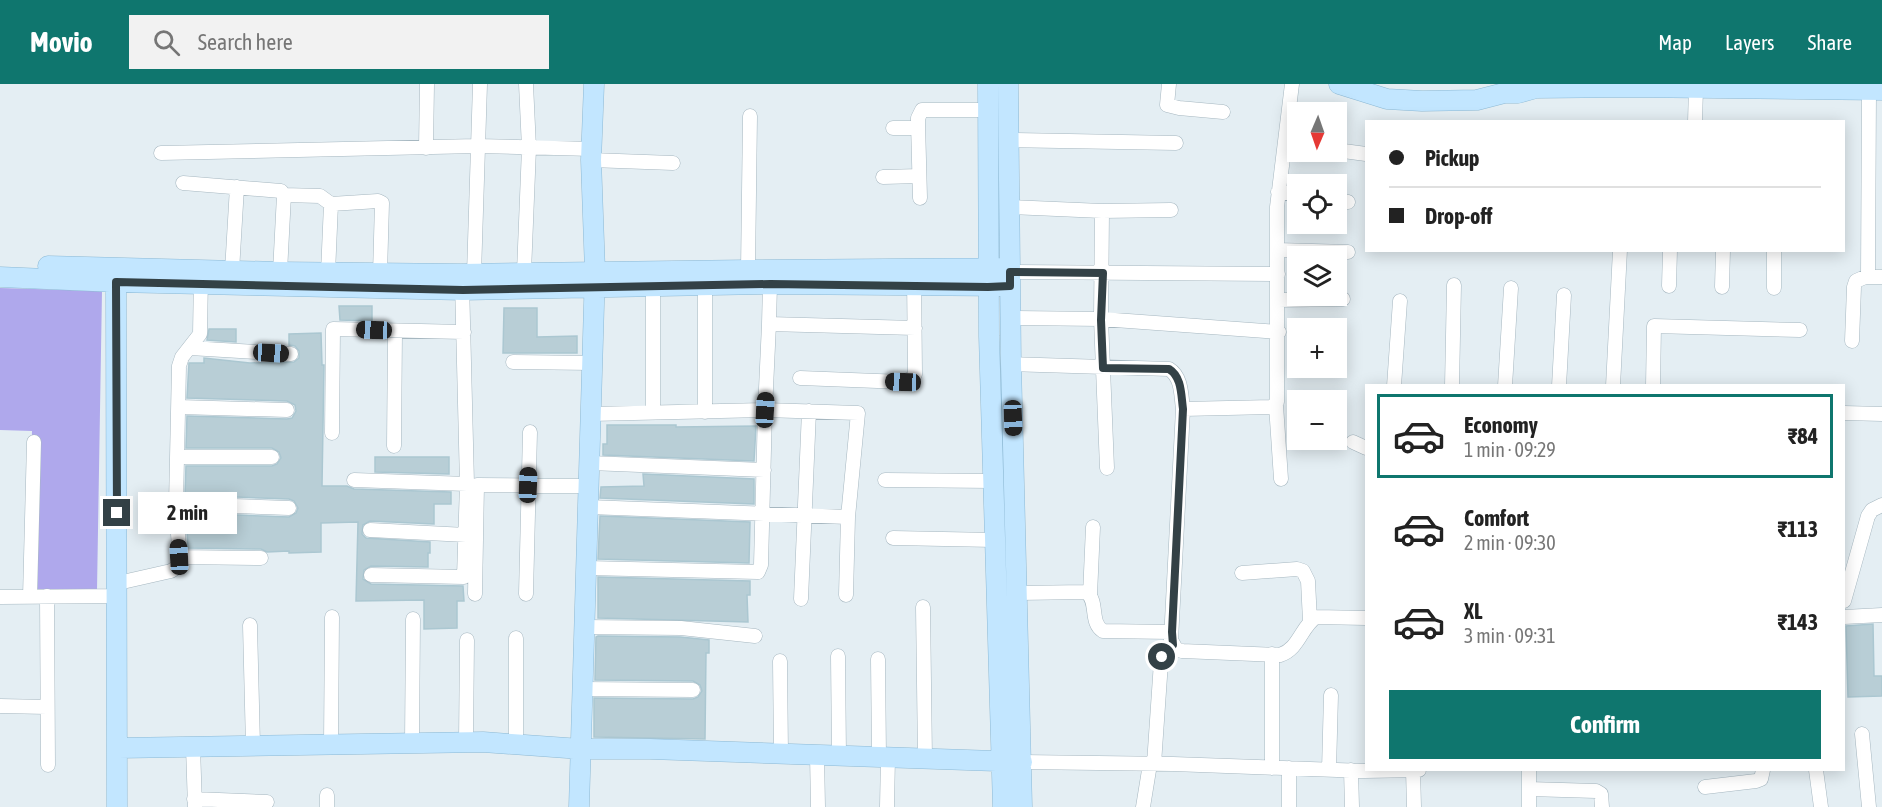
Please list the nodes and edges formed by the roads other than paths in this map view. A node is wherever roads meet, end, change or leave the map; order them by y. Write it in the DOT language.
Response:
graph roads {
  1 [pos="427,84"];
  2 [pos="480,84"];
  3 [pos="526,84"];
  4 [pos="594,84"];
  5 [pos="988,84"];
  6 [pos="1008,84"];
  7 [pos="1169,84"];
  8 [pos="1292,84"];
  9 [pos="1339,84"];
  10 [pos="1779,86"];
  11 [pos="1829,87"];
  12 [pos="1517,88"];
  13 [pos="1696,88"];
  14 [pos="1875,90"];
  15 [pos="1292,102"];
  16 [pos="988,110"];
  17 [pos="1223,112"];
  18 [pos="750,116"];
  19 [pos="1695,120"];
  20 [pos="893,128"];
  21 [pos="918,128"];
  22 [pos="1009,140"];
  23 [pos="1176,143"];
  24 [pos="477,146"];
  25 [pos="426,148"];
  26 [pos="529,148"];
  27 [pos="1347,151"];
  28 [pos="161,153"];
  29 [pos="1365,154"];
  30 [pos="592,155"];
  31 [pos="1287,159"];
  32 [pos="673,163"];
  33 [pos="920,176"];
  34 [pos="883,177"];
  35 [pos="1875,179"];
  36 [pos="183,183"];
  37 [pos="237,187"];
  38 [pos="1278,192"];
  39 [pos="1287,193"];
  40 [pos="284,195"];
  41 [pos="920,198"];
  42 [pos="331,204"];
  43 [pos="1009,207"];
  44 [pos="1171,210"];
  45 [pos="1102,211"];
  46 [pos="1277,250"];
  47 [pos="1348,252"];
  48 [pos="1620,252"];
  49 [pos="1670,252"];
  50 [pos="1723,252"];
  51 [pos="1774,252"];
  52 [pos="0,264"];
  53 [pos="748,270"];
  54 [pos="232,271"];
  55 [pos="280,272"];
  56 [pos="524,272"];
  57 [pos="328,273"];
  58 [pos="1103,273"];
  59 [pos="380,274"];
  60 [pos="1278,274"];
  61 [pos="1010,276"];
  62 [pos="1882,276"];
  63 [pos="0,277"];
  64 [pos="201,277"];
  65 [pos="1868,277"];
  66 [pos="914,278"];
  67 [pos="988,278"];
  68 [pos="466,279"];
  69 [pos="595,279"];
  70 [pos="116,282"];
  71 [pos="770,284"];
  72 [pos="705,285"];
  73 [pos="1454,285"];
  74 [pos="653,286"];
  75 [pos="1669,286"];
  76 [pos="1722,287"];
  77 [pos="1511,288"];
  78 [pos="1774,288"];
  79 [pos="1564,296"];
  80 [pos="1278,300"];
  81 [pos="1287,300"];
  82 [pos="1400,301"];
  83 [pos="1011,318"];
  84 [pos="1101,320"];
  85 [pos="769,324"];
  86 [pos="915,328"];
  87 [pos="1800,330"];
  88 [pos="395,331"];
  89 [pos="1279,332"];
  90 [pos="464,333"];
  91 [pos="1852,341"];
  92 [pos="190,348"];
  93 [pos="291,354"];
  94 [pos="513,362"];
  95 [pos="592,363"];
  96 [pos="1011,364"];
  97 [pos="1103,368"];
  98 [pos="800,378"];
  99 [pos="1394,384"];
  100 [pos="1452,384"];
  101 [pos="1505,384"];
  102 [pos="1559,384"];
  103 [pos="1613,384"];
  104 [pos="1653,384"];
  105 [pos="1276,405"];
  106 [pos="179,407"];
  107 [pos="1183,409"];
  108 [pos="287,410"];
  109 [pos="765,410"];
  110 [pos="809,411"];
  111 [pos="653,412"];
  112 [pos="705,412"];
  113 [pos="1845,413"];
  114 [pos="591,414"];
  115 [pos="1882,414"];
  116 [pos="530,432"];
  117 [pos="332,433"];
  118 [pos="34,442"];
  119 [pos="394,446"];
  120 [pos="177,457"];
  121 [pos="272,457"];
  122 [pos="590,463"];
  123 [pos="1107,468"];
  124 [pos="764,470"];
  125 [pos="1281,479"];
  126 [pos="354,480"];
  127 [pos="885,480"];
  128 [pos="993,481"];
  129 [pos="467,484"];
  130 [pos="528,485"];
  131 [pos="589,486"];
  132 [pos="176,504"];
  133 [pos="1882,505"];
  134 [pos="589,507"];
  135 [pos="289,508"];
  136 [pos="764,514"];
  137 [pos="806,515"];
  138 [pos="848,517"];
  139 [pos="1093,527"];
  140 [pos="370,530"];
  141 [pos="466,535"];
  142 [pos="893,538"];
  143 [pos="994,540"];
  144 [pos="179,557"];
  145 [pos="261,558"];
  146 [pos="587,568"];
  147 [pos="1242,573"];
  148 [pos="371,575"];
  149 [pos="118,589"];
  150 [pos="1017,593"];
  151 [pos="475,594"];
  152 [pos="526,594"];
  153 [pos="1090,595"];
  154 [pos="47,596"];
  155 [pos="846,596"];
  156 [pos="0,597"];
  157 [pos="30,597"];
  158 [pos="1845,597"];
  159 [pos="801,599"];
  160 [pos="923,607"];
  161 [pos="1882,615"];
  162 [pos="332,617"];
  163 [pos="1845,617"];
  164 [pos="1365,618"];
  165 [pos="413,619"];
  166 [pos="1310,621"];
  167 [pos="250,625"];
  168 [pos="585,627"];
  169 [pos="755,636"];
  170 [pos="516,638"];
  171 [pos="1172,639"];
  172 [pos="467,640"];
  173 [pos="1272,654"];
  174 [pos="838,656"];
  175 [pos="878,659"];
  176 [pos="780,661"];
  177 [pos="583,689"];
  178 [pos="693,690"];
  179 [pos="1331,695"];
  180 [pos="0,706"];
  181 [pos="47,707"];
  182 [pos="1862,734"];
  183 [pos="466,742"];
  184 [pos="412,743"];
  185 [pos="331,744"];
  186 [pos="516,744"];
  187 [pos="253,746"];
  188 [pos="193,747"];
  189 [pos="119,748"];
  190 [pos="580,749"];
  191 [pos="781,754"];
  192 [pos="817,755"];
  193 [pos="840,756"];
  194 [pos="884,757"];
  195 [pos="925,759"];
  196 [pos="1001,761"];
  197 [pos="1022,762"];
  198 [pos="1152,764"];
  199 [pos="48,765"];
  200 [pos="1272,768"];
  201 [pos="1289,768"];
  202 [pos="1329,770"];
  203 [pos="1351,770"];
  204 [pos="1365,770"];
  205 [pos="1413,771"];
  206 [pos="1529,771"];
  207 [pos="1763,771"];
  208 [pos="1816,771"];
  209 [pos="1705,787"];
  210 [pos="1529,789"];
  211 [pos="267,802"];
  212 [pos="195,803"];
  213 [pos="117,807"];
  214 [pos="579,807"];
  215 [pos="818,807"];
  216 [pos="887,807"];
  217 [pos="1003,807"];
  218 [pos="1022,807"];
  219 [pos="1143,807"];
  220 [pos="1289,807"];
  221 [pos="1352,807"];
  222 [pos="1414,807"];
  223 [pos="1529,807"];
  224 [pos="1602,807"];
  225 [pos="1821,807"];
  226 [pos="1869,807"];
  1 -- 25 [label="street"];
  2 -- 24 [label="street"];
  3 -- 26 [label="street"];
  4 -- 30 [label="street"];
  5 -- 16 [label="street"];
  6 -- 22 [label="street"];
  7 -- 17 [label="street"];
  8 -- 15 [label="street"];
  9 -- 12 [label="street"];
  10 -- 11 [label="street"];
  10 -- 13 [label="street"];
  11 -- 14 [label="street"];
  12 -- 13 [label="street"];
  13 -- 19 [label="street"];
  14 -- 35 [label="street"];
  16 -- 21 [label="street"];
  16 -- 67 [label="street"];
  18 -- 53 [label="street"];
  20 -- 21 [label="street"];
  21 -- 33 [label="street"];
  22 -- 23 [label="street"];
  22 -- 43 [label="street"];
  24 -- 25 [label="street"];
  24 -- 26 [label="street"];
  24 -- 68 [label="street"];
  25 -- 28 [label="street"];
  26 -- 30 [label="street"];
  26 -- 56 [label="street"];
  27 -- 29 [label="street"];
  30 -- 32 [label="street"];
  30 -- 69 [label="street"];
  31 -- 38 [label="street"];
  33 -- 34 [label="street"];
  33 -- 41 [label="street"];
  35 -- 65 [label="street"];
  36 -- 37 [label="street"];
  37 -- 40 [label="street"];
  37 -- 54 [label="street"];
  38 -- 39 [label="street"];
  38 -- 46 [label="street"];
  40 -- 42 [label="street"];
  40 -- 55 [label="street"];
  42 -- 57 [label="street"];
  42 -- 59 [label="street"];
  43 -- 45 [label="street"];
  43 -- 61 [label="street"];
  44 -- 45 [label="street"];
  45 -- 58 [label="street"];
  46 -- 47 [label="street"];
  46 -- 60 [label="street"];
  48 -- 103 [label="street"];
  49 -- 75 [label="street"];
  50 -- 76 [label="street"];
  51 -- 78 [label="street"];
  52 -- 64 [label="street"];
  53 -- 66 [label="street"];
  53 -- 69 [label="street"];
  54 -- 55 [label="street"];
  54 -- 64 [label="street"];
  55 -- 57 [label="street"];
  56 -- 68 [label="street"];
  56 -- 69 [label="street"];
  57 -- 59 [label="street"];
  58 -- 60 [label="street"];
  58 -- 61 [label="street"];
  58 -- 84 [label="street"];
  59 -- 68 [label="street"];
  60 -- 80 [label="street"];
  61 -- 67 [label="street"];
  61 -- 83 [label="street"];
  62 -- 65 [label="street"];
  63 -- 70 [label="street"];
  64 -- 68 [label="street"];
  64 -- 70 [label="street"];
  64 -- 92 [label="street"];
  65 -- 91 [label="street"];
  66 -- 67 [label="street"];
  66 -- 71 [label="street"];
  66 -- 86 [label="street"];
  67 -- 128 [label="street"];
  68 -- 69 [label="street"];
  68 -- 90 [label="street"];
  69 -- 74 [label="street"];
  69 -- 95 [label="street"];
  70 -- 149 [label="street"];
  71 -- 72 [label="street"];
  71 -- 85 [label="street"];
  72 -- 74 [label="street"];
  72 -- 112 [label="street"];
  73 -- 100 [label="street"];
  74 -- 111 [label="street"];
  77 -- 101 [label="street"];
  79 -- 102 [label="street"];
  80 -- 81 [label="street"];
  80 -- 89 [label="street"];
  82 -- 99 [label="street"];
  83 -- 84 [label="street"];
  83 -- 96 [label="street"];
  84 -- 89 [label="street"];
  84 -- 97 [label="street"];
  85 -- 86 [label="street"];
  85 -- 109 [label="street"];
  86 -- 98 [label="street"];
  87 -- 104 [label="street"];
  88 -- 90 [label="street"];
  88 -- 117 [label="street"];
  88 -- 119 [label="street"];
  89 -- 105 [label="street"];
  90 -- 129 [label="street"];
  92 -- 93 [label="street"];
  92 -- 106 [label="street"];
  94 -- 95 [label="street"];
  95 -- 114 [label="street"];
  96 -- 97 [label="street"];
  96 -- 150 [label="street"];
  97 -- 107 [label="street"];
  97 -- 123 [label="street"];
  105 -- 107 [label="street"];
  105 -- 125 [label="street"];
  106 -- 108 [label="street"];
  106 -- 120 [label="street"];
  107 -- 171 [label="street"];
  109 -- 110 [label="street"];
  109 -- 112 [label="street"];
  109 -- 124 [label="street"];
  110 -- 137 [label="street"];
  110 -- 138 [label="street"];
  111 -- 112 [label="street"];
  111 -- 114 [label="street"];
  113 -- 115 [label="street"];
  114 -- 122 [label="street"];
  116 -- 130 [label="street"];
  118 -- 157 [label="street"];
  120 -- 121 [label="street"];
  120 -- 132 [label="street"];
  122 -- 124 [label="street"];
  122 -- 131 [label="street"];
  124 -- 136 [label="street"];
  126 -- 129 [label="street"];
  127 -- 128 [label="street"];
  128 -- 143 [label="street"];
  129 -- 141 [label="street"];
  130 -- 131 [label="street"];
  130 -- 151 [label="street"];
  130 -- 152 [label="street"];
  131 -- 134 [label="street"];
  132 -- 135 [label="street"];
  132 -- 144 [label="street"];
  133 -- 158 [label="street"];
  134 -- 136 [label="street"];
  134 -- 146 [label="street"];
  136 -- 137 [label="street"];
  136 -- 146 [label="street"];
  137 -- 138 [label="street"];
  137 -- 159 [label="street"];
  138 -- 155 [label="street"];
  139 -- 153 [label="street"];
  140 -- 141 [label="street"];
  141 -- 148 [label="street"];
  142 -- 143 [label="street"];
  143 -- 196 [label="street"];
  144 -- 145 [label="street"];
  144 -- 149 [label="street"];
  146 -- 168 [label="street"];
  147 -- 166 [label="street"];
  149 -- 154 [label="street"];
  149 -- 189 [label="street"];
  150 -- 153 [label="street"];
  150 -- 197 [label="street"];
  153 -- 171 [label="street"];
  154 -- 157 [label="street"];
  154 -- 181 [label="street"];
  156 -- 157 [label="street"];
  160 -- 195 [label="street"];
  161 -- 163 [label="street"];
  162 -- 185 [label="street"];
  164 -- 166 [label="street"];
  165 -- 184 [label="street"];
  166 -- 173 [label="street"];
  167 -- 187 [label="street"];
  168 -- 169 [label="street"];
  168 -- 177 [label="street"];
  170 -- 186 [label="street"];
  171 -- 173 [label="street"];
  171 -- 198 [label="street"];
  172 -- 183 [label="street"];
  173 -- 200 [label="street"];
  174 -- 193 [label="street"];
  175 -- 194 [label="street"];
  176 -- 191 [label="street"];
  177 -- 178 [label="street"];
  177 -- 190 [label="street"];
  179 -- 202 [label="street"];
  180 -- 181 [label="street"];
  181 -- 199 [label="street"];
  182 -- 226 [label="street"];
  183 -- 184 [label="street"];
  183 -- 186 [label="street"];
  184 -- 185 [label="street"];
  185 -- 187 [label="street"];
  186 -- 190 [label="street"];
  187 -- 188 [label="street"];
  188 -- 189 [label="street"];
  188 -- 212 [label="street"];
  189 -- 213 [label="street"];
  190 -- 191 [label="street"];
  190 -- 214 [label="street"];
  191 -- 192 [label="street"];
  192 -- 193 [label="street"];
  192 -- 215 [label="street"];
  193 -- 194 [label="street"];
  194 -- 195 [label="street"];
  194 -- 216 [label="street"];
  195 -- 196 [label="street"];
  196 -- 197 [label="street"];
  196 -- 217 [label="street"];
  197 -- 198 [label="street"];
  197 -- 218 [label="street"];
  198 -- 200 [label="street"];
  198 -- 219 [label="street"];
  200 -- 201 [label="street"];
  201 -- 202 [label="street"];
  201 -- 220 [label="street"];
  202 -- 203 [label="street"];
  203 -- 204 [label="street"];
  203 -- 221 [label="street"];
  205 -- 222 [label="street"];
  206 -- 210 [label="street"];
  207 -- 209 [label="street"];
  208 -- 225 [label="street"];
  210 -- 223 [label="street"];
  210 -- 224 [label="street"];
  211 -- 212 [label="street"];
}
